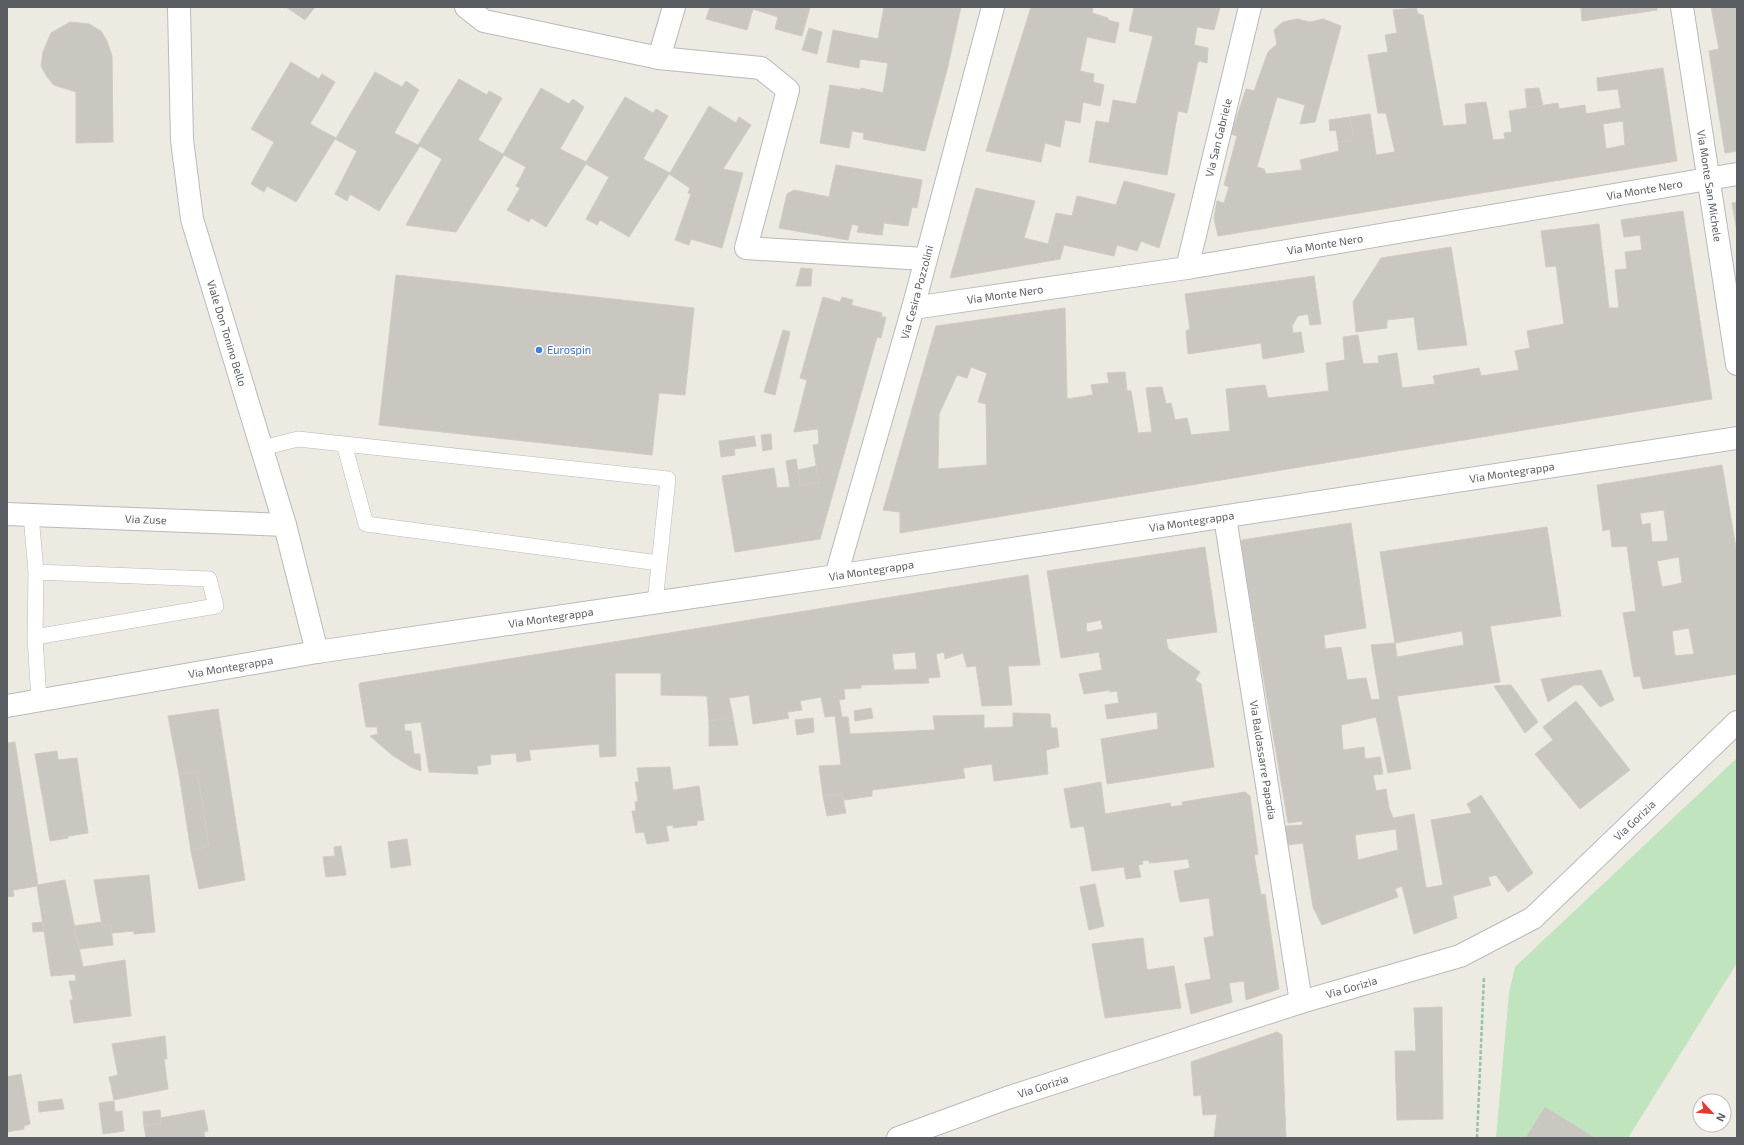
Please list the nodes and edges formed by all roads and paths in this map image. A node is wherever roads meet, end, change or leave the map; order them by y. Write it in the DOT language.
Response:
graph roads {
  1 [pos="179,7"];
  2 [pos="466,7"];
  3 [pos="674,7"];
  4 [pos="993,7"];
  5 [pos="1250,7"];
  6 [pos="1682,7"];
  7 [pos="659,58"];
  8 [pos="1737,174"];
  9 [pos="1708,179"];
  10 [pos="925,259"];
  11 [pos="1187,268"];
  12 [pos="913,308"];
  13 [pos="1737,364"];
  14 [pos="1737,438"];
  15 [pos="344,444"];
  16 [pos="262,448"];
  17 [pos="7,514"];
  18 [pos="31,515"];
  19 [pos="1225,517"];
  20 [pos="285,525"];
  21 [pos="659,563"];
  22 [pos="36,572"];
  23 [pos="836,576"];
  24 [pos="654,603"];
  25 [pos="35,637"];
  26 [pos="317,652"];
  27 [pos="39,701"];
  28 [pos="7,706"];
  29 [pos="1737,722"];
  30 [pos="1485,943"];
  31 [pos="1301,1002"];
  32 [pos="898,1138"];
  33 [pos="1477,1138"];
  1 -- 16 [label="street, Viale Don Tonino Bello"];
  2 -- 7 [label="street"];
  3 -- 7 [label="street"];
  4 -- 10 [label="street, Via Cesira Pozzolini"];
  5 -- 11 [label="street, Via San Gabriele"];
  6 -- 9 [label="street, Via Monte San Michele"];
  7 -- 10 [label="street"];
  8 -- 9 [label="street, Via Monte Nero"];
  9 -- 11 [label="street, Via Monte Nero"];
  9 -- 13 [label="street, Via Monte San Michele"];
  10 -- 12 [label="street, Via Cesira Pozzolini"];
  11 -- 12 [label="street, Via Monte Nero"];
  12 -- 23 [label="street, Via Cesira Pozzolini"];
  14 -- 19 [label="street, Via Montegrappa"];
  15 -- 16 [label="lane"];
  15 -- 21 [label="lane"];
  15 -- 21 [label="lane"];
  16 -- 20 [label="street, Viale Don Tonino Bello"];
  17 -- 18 [label="street, Via Zuse"];
  18 -- 20 [label="street, Via Zuse"];
  18 -- 22 [label="lane"];
  19 -- 23 [label="street, Via Montegrappa"];
  19 -- 31 [label="street, Via Baldassarre Papadia"];
  20 -- 26 [label="street, Viale Don Tonino Bello"];
  21 -- 24 [label="lane"];
  22 -- 25 [label="lane"];
  22 -- 25 [label="lane"];
  23 -- 24 [label="street, Via Montegrappa"];
  24 -- 26 [label="street, Via Montegrappa"];
  25 -- 27 [label="lane"];
  26 -- 27 [label="street, Via Montegrappa"];
  27 -- 28 [label="street, Via Montegrappa"];
  29 -- 30 [label="street, Via Gorizia"];
  30 -- 31 [label="street, Via Gorizia"];
  30 -- 33 [label="path"];
  31 -- 32 [label="street, Via Gorizia"];
}
